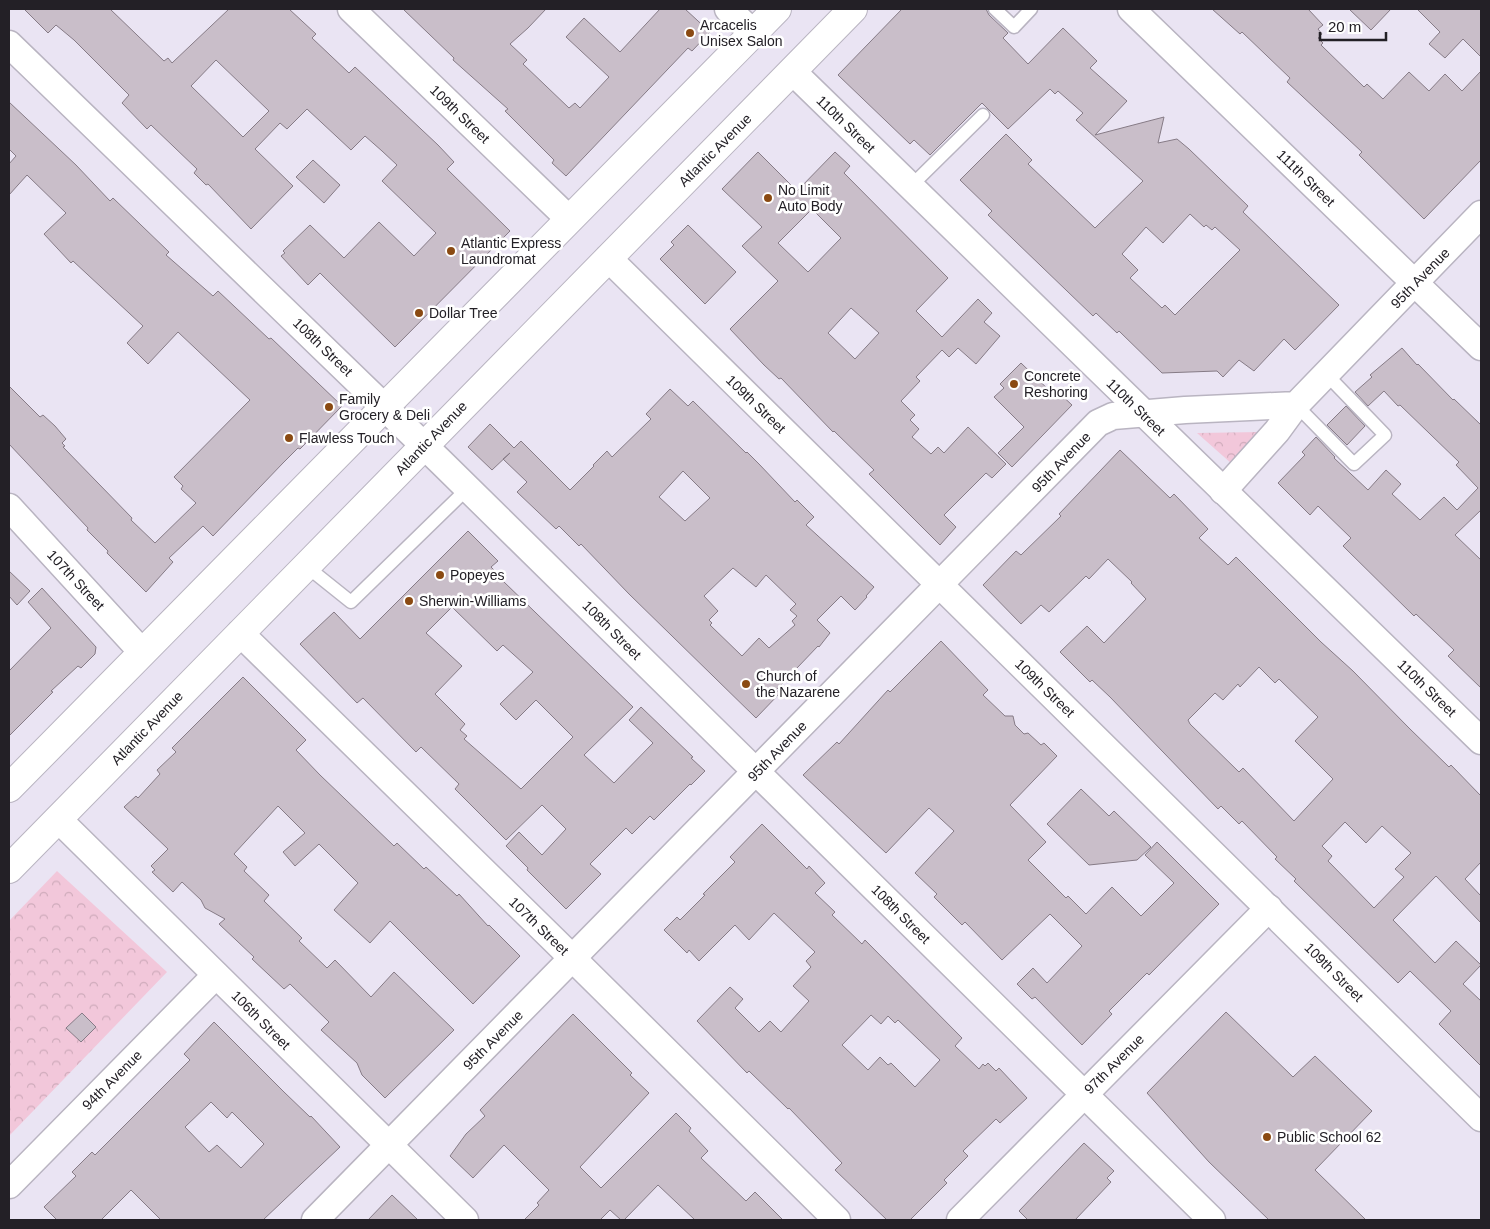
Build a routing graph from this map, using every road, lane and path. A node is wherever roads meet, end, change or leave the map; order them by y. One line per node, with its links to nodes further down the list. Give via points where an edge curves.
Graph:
1 (351, 9): 14 (street, 109th Street)
2 (728, 9): 8 (street)
3 (777, 9): 8 (main road)
4 (853, 9): 10 (main road, Atlantic Avenue)
5 (995, 9): 6 (lane, via 1014,26)
6 (1031, 9)
7 (1131, 9): 16 (street, 111th Street)
8 (753, 33): 14 (main road)
9 (9, 44): 20 (street, 108th Street)
10 (792, 71): 12 (street, 110th Street); 15 (main road, Atlantic Avenue)
11 (983, 114): 12 (lane)
12 (910, 187): 21 (street, 110th Street)
13 (1481, 214): 16 (street, 95th Avenue)
14 (569, 219): 20 (main road)
15 (608, 258): 22 (main road, Atlantic Avenue); 27 (street, 109th Street)
16 (1415, 283): 17 (street, 111th Street); 18 (street, 95th Avenue)
17 (1481, 347)
18 (1326, 374): 19 (street, 95th Avenue); 19 (lane, via 1385,435 1354,464)
19 (1296, 405): 21 (street, 95th Avenue); 24 (street, 95th Avenue)
20 (384, 406): 22 (street, 108th Street); 29 (main road)
21 (1142, 413): 24 (street, 110th Street); 27 (street, 95th Avenue, via 1113,416 1098,424)
22 (424, 445): 23 (street, 108th Street); 26 (main road, Atlantic Avenue)
23 (468, 488): 26 (lane, via 351,602); 31 (street, 108th Street)
24 (1223, 491): 30 (street, 110th Street)
25 (9, 507): 29 (street, 107th Street)
26 (306, 566): 28 (main road, Atlantic Avenue)
27 (940, 586): 31 (street, 95th Avenue); 35 (street, 109th Street)
28 (240, 633): 33 (main road, Atlantic Avenue); 36 (street, 107th Street)
29 (142, 652): 32 (main road)
30 (1481, 741)
31 (756, 772): 36 (street, 95th Avenue); 38 (street, 108th Street)
32 (9, 788)
33 (58, 819): 34 (main road, Atlantic Avenue); 37 (street, 106th Street)
34 (9, 869)
35 (1269, 908): 38 (street, 97th Avenue); 39 (street, 109th Street)
36 (573, 958): 40 (street, 95th Avenue); 44 (street, 107th Street)
37 (216, 975): 40 (street, 106th Street); 41 (street, 94th Avenue)
38 (1084, 1094): 45 (street, 97th Avenue); 46 (street, 108th Street)
39 (1481, 1118)
40 (389, 1145): 42 (street, 95th Avenue); 43 (street, 106th Street)
41 (9, 1185)
42 (315, 1220)
43 (465, 1220)
44 (837, 1220)
45 (960, 1220)
46 (1212, 1220)

